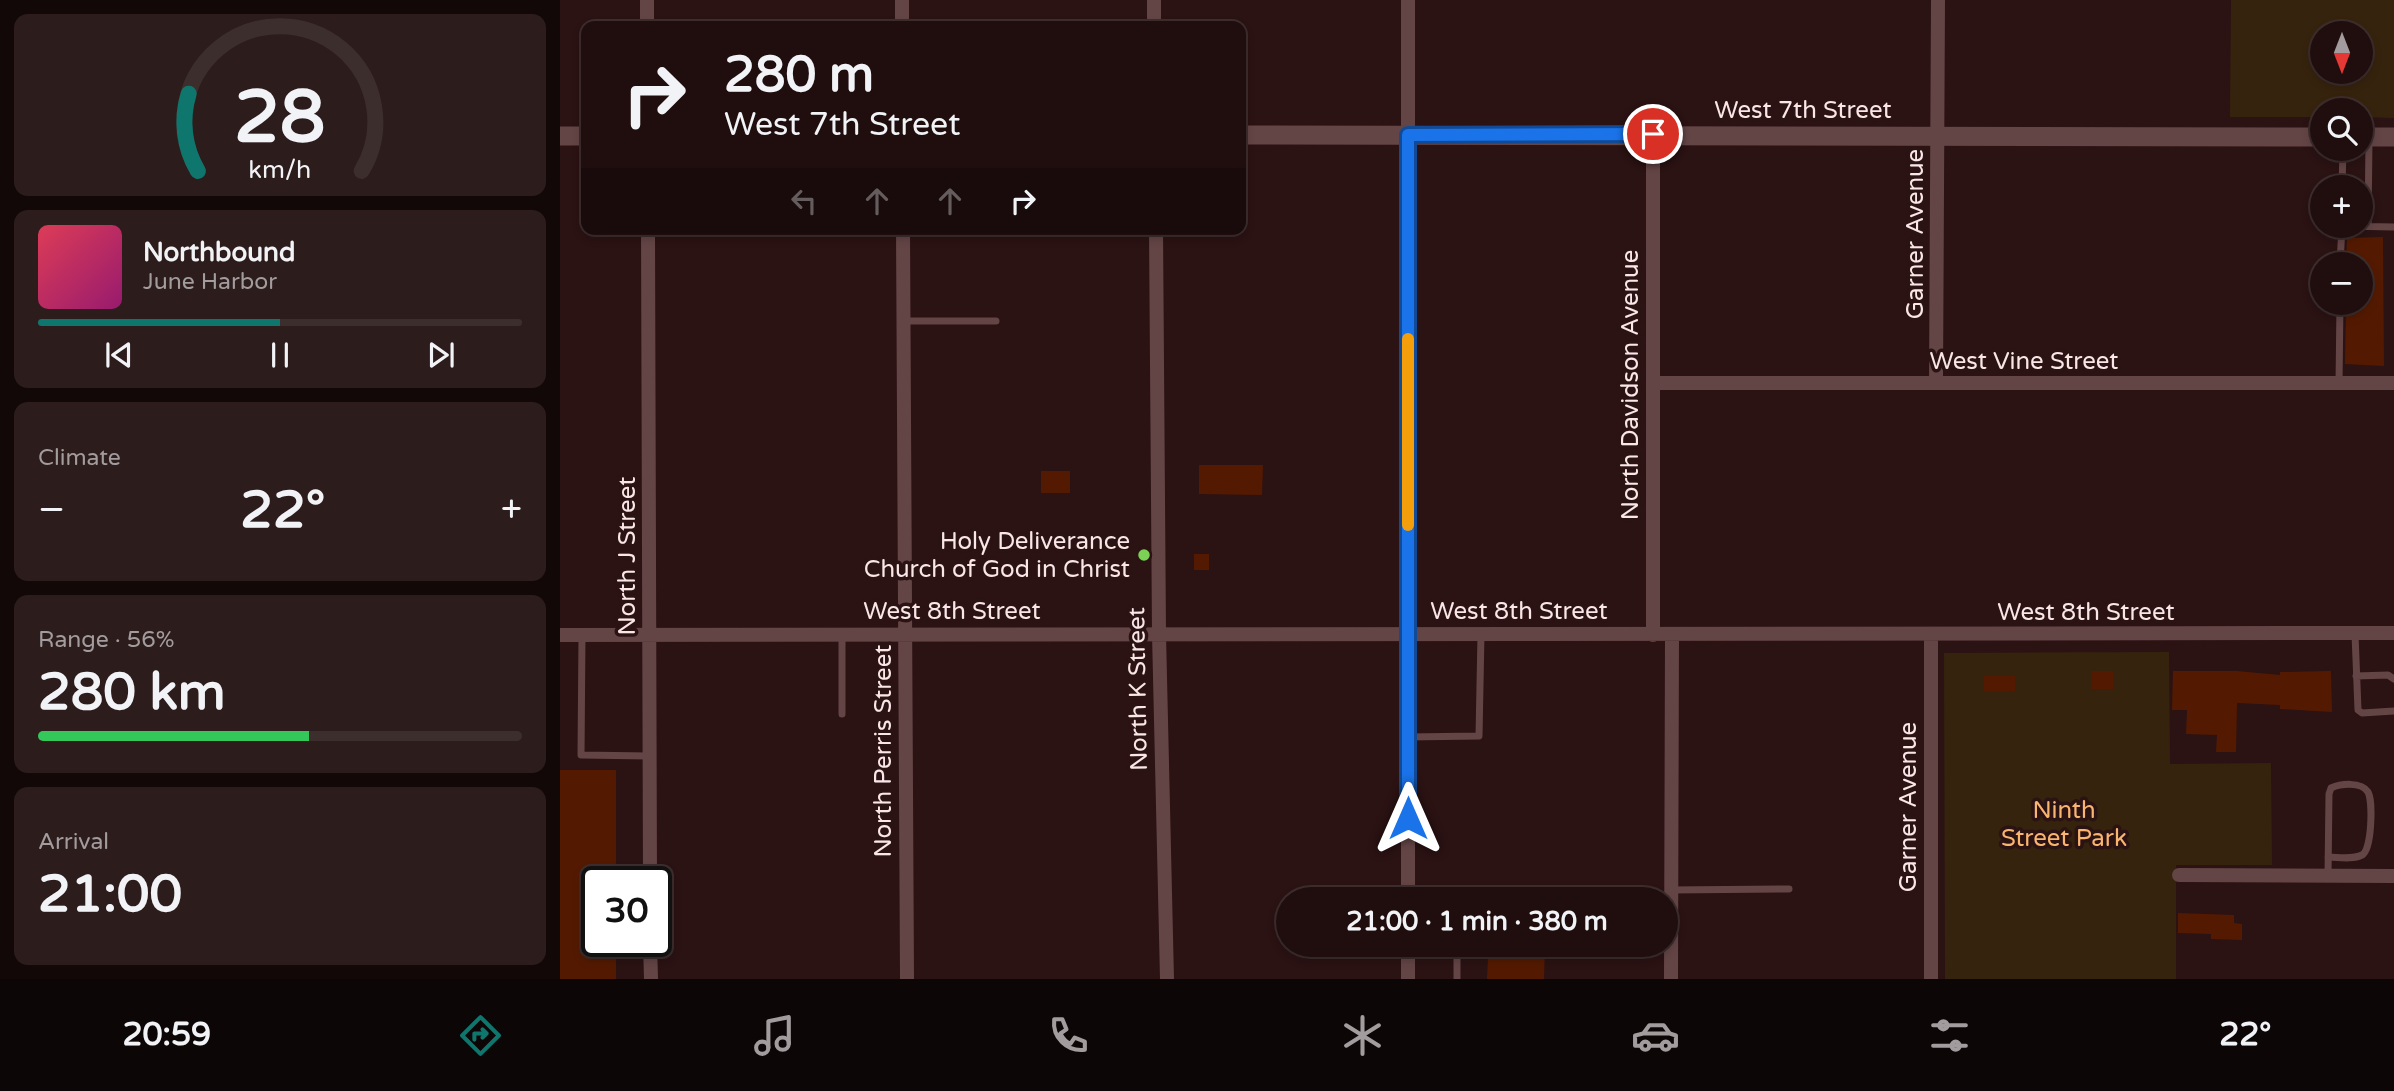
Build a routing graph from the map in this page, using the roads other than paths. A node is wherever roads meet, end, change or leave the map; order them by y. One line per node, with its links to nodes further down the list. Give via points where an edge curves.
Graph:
1 (647, 0): 6 (street)
2 (902, 0): 7 (street)
3 (1154, 0): 8 (street)
4 (1408, 0): 11 (street)
5 (1938, 0): 12 (street, Garner Avenue)
6 (647, 21)
7 (902, 21)
8 (1154, 21)
9 (1653, 134): 11 (street, West 7th Street); 12 (street, West 7th Street); 26 (street, North Davidson Avenue)
10 (1246, 135): 11 (street, West 7th Street)
11 (1408, 135): 30 (street)
12 (1938, 135): 15 (street, West 7th Street); 27 (street, Garner Avenue)
13 (560, 136): 14 (street)
14 (581, 136)
15 (2310, 137)
16 (2373, 137): 17 (street)
17 (2394, 137)
18 (2373, 226): 19 (lane)
19 (2394, 227)
20 (648, 235): 39 (street, North J Street)
21 (903, 235): 24 (street, North Perris Street)
22 (1156, 235): 34 (street, North K Street)
23 (2340, 315): 28 (lane)
24 (904, 321): 25 (lane); 33 (street, North Perris Street)
25 (996, 321)
26 (1653, 383): 27 (street, West Vine Street); 40 (street, North Davidson Avenue)
27 (1936, 383): 28 (street, West Vine Street)
28 (2339, 383): 29 (street, West Vine Street)
29 (2394, 383)
30 (1408, 633): 34 (street, West 8th Street); 35 (street, West 8th Street); 47 (street)
31 (2394, 633): 36 (street, West 8th Street)
32 (842, 634): 33 (street, West 8th Street); 39 (street, West 8th Street); 46 (lane)
33 (905, 634): 34 (street, West 8th Street); 63 (street, North Perris Street)
34 (1159, 634): 64 (street, North K Street)
35 (1481, 634): 40 (street, West 8th Street); 47 (lane, via 1479,736)
36 (2355, 634): 42 (street, West 8th Street); 43 (lane)
37 (560, 635): 38 (street, West 8th Street)
38 (582, 635): 39 (street, West 8th Street); 48 (lane, via 581,755)
39 (651, 635): 48 (street, North J Street)
40 (1653, 635): 41 (street, West 8th Street)
41 (1672, 635): 42 (street, West 8th Street); 55 (street)
42 (1931, 635): 68 (street, Garner Avenue)
43 (2356, 676): 44 (lane, via 2388,675); 45 (lane, via 2358,710)
44 (2394, 679)
45 (2394, 711)
46 (842, 714)
47 (1408, 737): 54 (street)
48 (649, 756): 50 (street, North J Street)
49 (2328, 858): 49 (lane, via 2331,788 2363,787 2370,803 2367,850 2351,858); 52 (lane)
50 (650, 866)
51 (2179, 875): 52 (street)
52 (2328, 875): 53 (street)
53 (2394, 876)
54 (1408, 887)
55 (1671, 887)
56 (1789, 889): 57 (lane)
57 (1678, 890)
58 (650, 957): 62 (street)
59 (1408, 957): 65 (street)
60 (1457, 957): 66 (lane)
61 (1671, 957): 67 (street)
62 (651, 979)
63 (907, 979)
64 (1167, 979)
65 (1408, 979)
66 (1457, 979)
67 (1671, 979)
68 (1931, 979)

